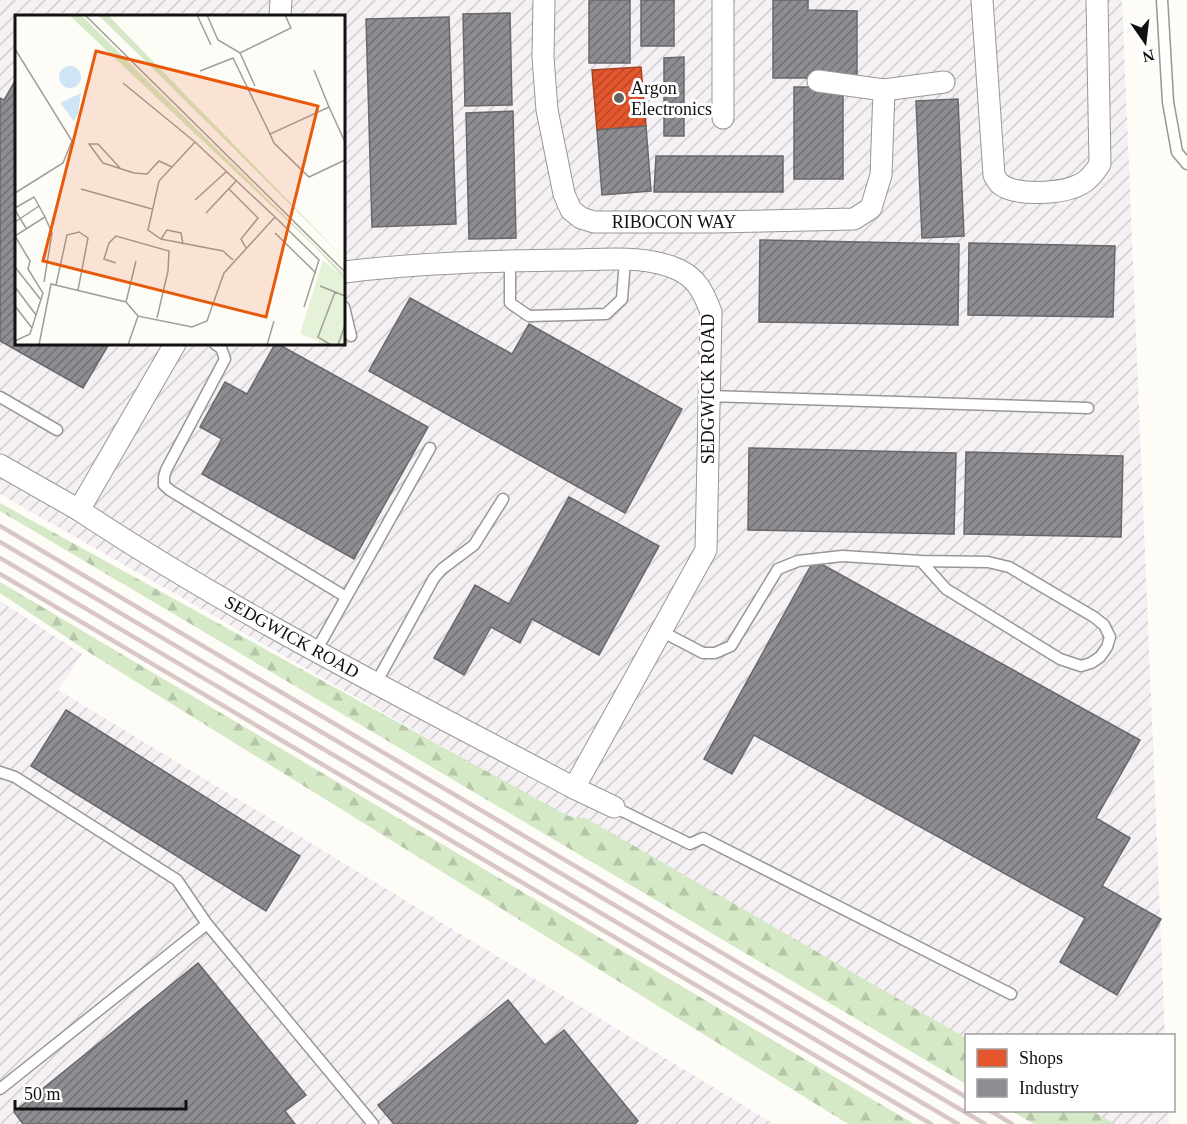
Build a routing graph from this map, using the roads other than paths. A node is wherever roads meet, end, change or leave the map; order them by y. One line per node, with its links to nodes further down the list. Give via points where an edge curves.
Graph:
1 (281, 0): 7 (street)
2 (544, 0): 10 (street, RIBOCON WAY, via 547,110 564,194 571,210 594,222 854,219 871,208 881,175)
3 (723, 0): 11 (street)
4 (982, 0): 5 (street, via 994,175 1011,189 1046,192 1081,184 1100,164)
5 (1097, 0)
6 (1162, 0): 12 (lane, via 1168,102 1177,152)
7 (279, 15)
8 (818, 81): 10 (street)
9 (944, 82): 10 (street)
10 (884, 90)
11 (723, 118)
12 (1187, 164)
13 (625, 260): 14 (street, SEDGWICK ROAD); 14 (lane, via 622,299 606,314 530,316 510,303); 20 (street, SEDGWICK ROAD, via 658,263 681,271 701,288 711,312)
14 (510, 261): 15 (street, SEDGWICK ROAD)
15 (345, 272)
16 (345, 311): 17 (lane)
17 (351, 336)
18 (174, 345): 27 (street)
19 (216, 345): 29 (lane, via 225,359 166,470 164,484)
20 (709, 396): 22 (lane); 30 (street, SEDGWICK ROAD, via 706,550)
21 (0, 397): 23 (lane)
22 (1088, 408)
23 (57, 430)
24 (430, 448): 29 (lane)
25 (0, 465): 27 (street, SEDGWICK ROAD)
26 (503, 499): 32 (lane, via 474,545 434,578)
27 (79, 510): 31 (street, SEDGWICK ROAD, via 209,591)
28 (921, 561): 28 (lane, via 988,562 1009,567 1104,625 1110,637 1107,647 1100,657 1081,666 1060,658 946,589); 30 (lane, via 842,556 798,561 778,569 731,646 715,653 703,653)
29 (346, 597): 31 (lane)
30 (661, 632): 34 (street, SEDGWICK ROAD)
31 (316, 651): 32 (street, SEDGWICK ROAD)
32 (376, 683): 34 (street, SEDGWICK ROAD)
33 (0, 772): 36 (lane, via 15,777 177,880)
34 (574, 788): 35 (street, SEDGWICK ROAD)
35 (614, 807): 37 (lane, via 690,844 703,838)
36 (207, 924): 38 (lane); 39 (lane)
37 (1011, 994)
38 (0, 1089)
39 (373, 1124)

